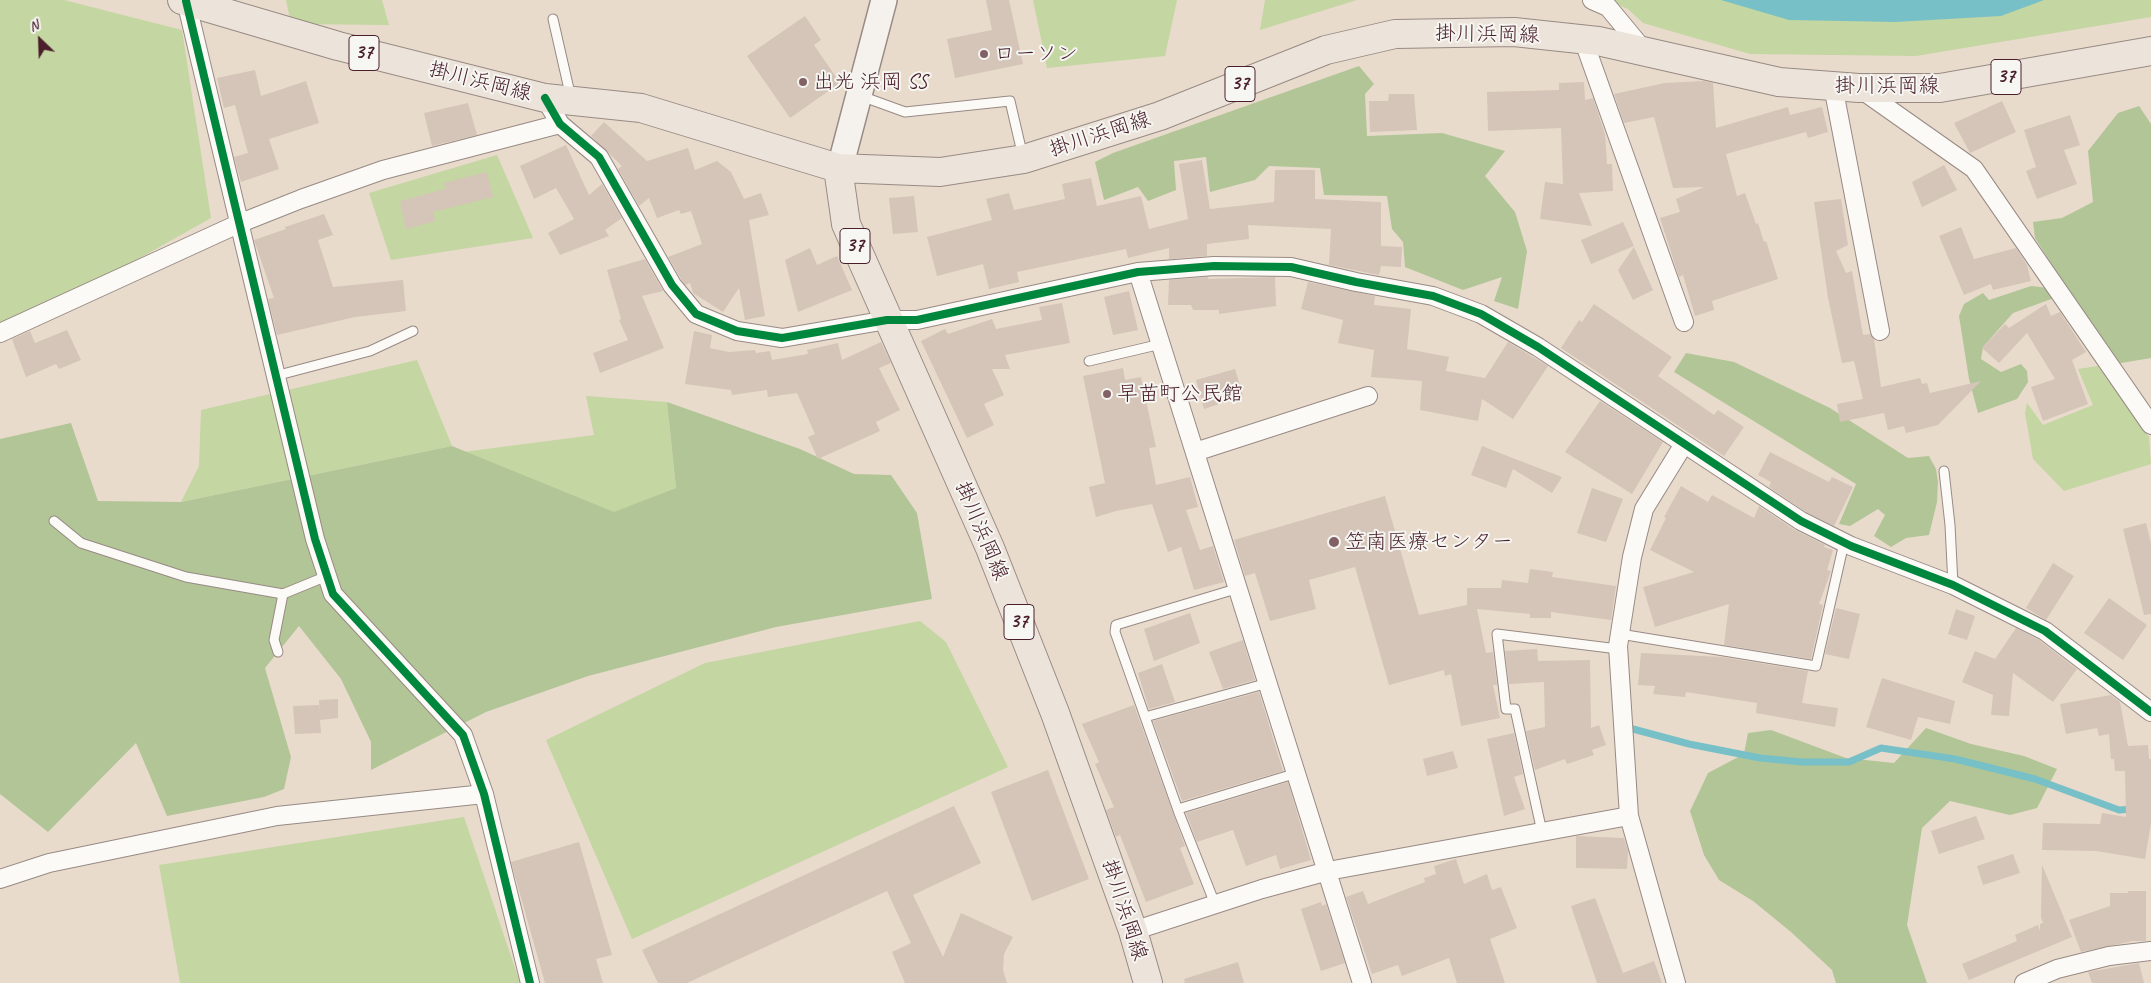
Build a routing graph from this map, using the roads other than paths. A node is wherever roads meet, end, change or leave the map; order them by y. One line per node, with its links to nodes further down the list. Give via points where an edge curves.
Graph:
1 (184, 0): 10 (main road, 掛川浜岡線 / 37, via 338,46); 15 (street)
2 (884, 0): 9 (main road)
3 (1592, 0): 7 (street, via 1608,7)
4 (554, 19): 11 (lane)
5 (1583, 39): 7 (main road, 掛川浜岡線 / 37); 13 (main road, 掛川浜岡線 / 37, via 1514,32 1395,34 1326,50 1160,116); 18 (street)
6 (2151, 51): 8 (main road, 掛川浜岡線 / 37, via 1940,88)
7 (1646, 53): 8 (main road, 掛川浜岡線 / 37, via 1779,82)
8 (1846, 87): 20 (street); 26 (street, via 1974,170)
9 (859, 95): 13 (lane, via 905,112 1010,101); 14 (main road)
10 (545, 98): 11 (main road, 掛川浜岡線 / 37); 12 (street)
11 (571, 100): 14 (main road, 掛川浜岡線 / 37, via 641,108)
12 (560, 124): 15 (street, via 383,170); 17 (street, via 599,158 672,285 696,314 737,331 782,338)
13 (1024, 159): 14 (main road, 掛川浜岡線 / 37, via 940,172)
14 (838, 168): 17 (main road, 掛川浜岡線 / 37, via 846,224)
15 (238, 224): 21 (street); 24 (street)
16 (1138, 272): 17 (street, via 917,320); 22 (street); 27 (street, via 1214,266 1291,267 1433,296 1481,314 1530,342)
17 (887, 320): 49 (main road, 掛川浜岡線 / 37, via 990,548 1056,713)
18 (1684, 322)
19 (413, 331): 24 (lane, via 370,351)
20 (1880, 331)
21 (0, 333)
22 (1161, 344): 23 (lane); 28 (street)
23 (1089, 361)
24 (276, 376): 32 (street)
25 (1368, 396): 28 (street)
26 (2151, 425)
27 (1684, 444): 31 (street, via 1801,522); 36 (street, via 1644,509 1632,558)
28 (1195, 452): 34 (street)
29 (1944, 471): 33 (lane)
30 (54, 521): 35 (lane, via 81,543 186,577)
31 (1844, 543): 33 (street); 36 (lane, via 1816,666)
32 (327, 576): 35 (lane); 42 (street, via 333,594 463,735)
33 (1953, 585): 39 (street, via 2045,631)
34 (1239, 588): 38 (street); 40 (lane, via 1116,625 1115,632)
35 (283, 594): 37 (lane, via 274,640)
36 (1619, 642): 44 (street); 45 (lane, via 1497,634 1506,709 1515,709)
37 (278, 652)
38 (1268, 683): 40 (lane); 41 (street)
39 (2151, 712)
40 (1145, 717): 43 (lane)
41 (1297, 773): 43 (lane); 46 (street)
42 (484, 794): 47 (street, via 277,816 49,862); 51 (street)
43 (1178, 809): 48 (lane)
44 (1629, 816): 45 (street); 54 (street)
45 (1542, 832): 46 (street)
46 (1328, 871): 48 (street); 53 (street)
47 (0, 879)
48 (1215, 904): 49 (street)
49 (1133, 930): 52 (main road, 掛川浜岡線 / 37)
50 (2151, 951): 55 (street, via 2109,956 2057,969)
51 (530, 983)
52 (1148, 983)
53 (1362, 983)
54 (1676, 983)
55 (2024, 983)

